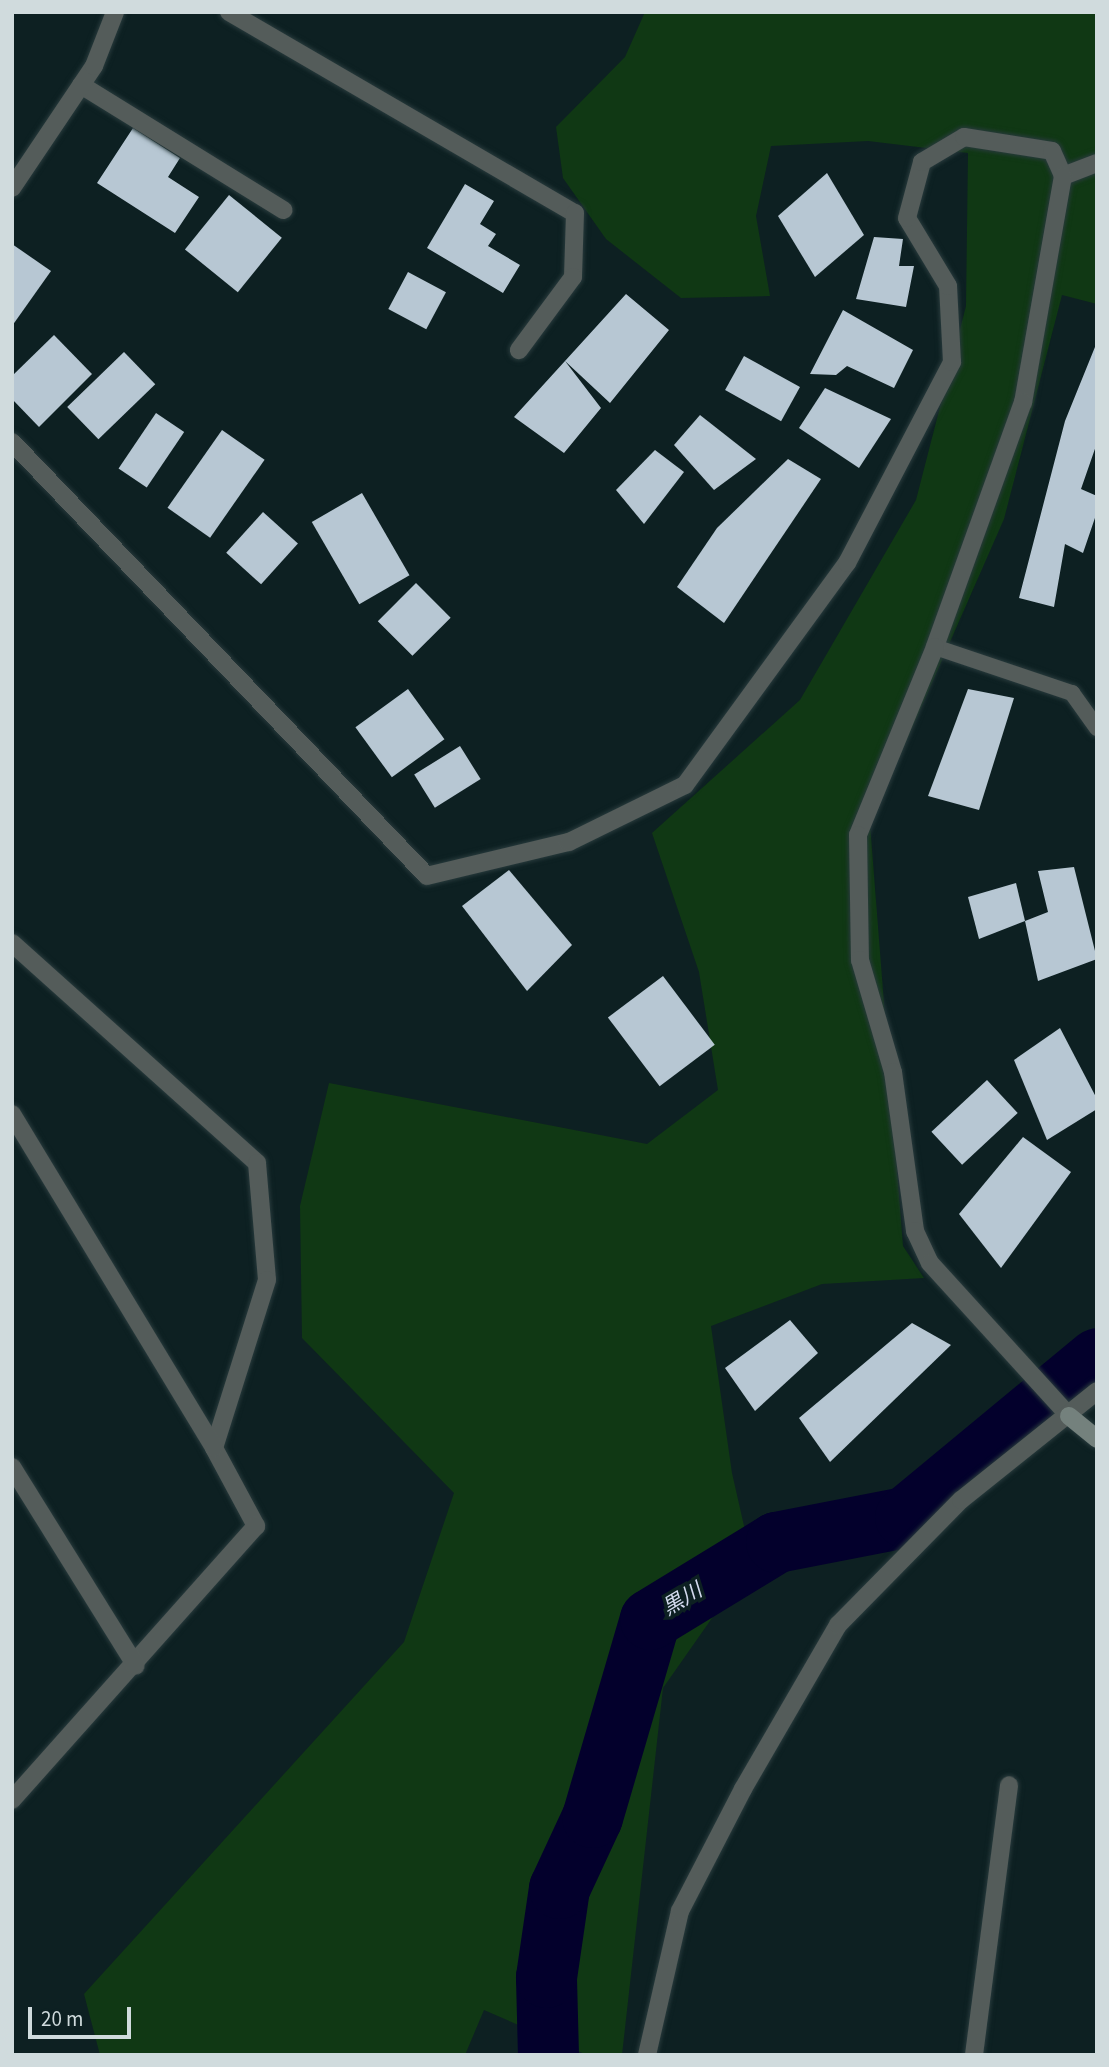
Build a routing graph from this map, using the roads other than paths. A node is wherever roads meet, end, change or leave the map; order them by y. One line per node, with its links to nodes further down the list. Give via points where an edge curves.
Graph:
1 (115, 12): 3 (street)
2 (229, 12): 8 (street, via 575,212 573,276)
3 (81, 85): 6 (street); 7 (street)
4 (1097, 163): 5 (street)
5 (1063, 176): 9 (street, via 1052,151 964,137 922,162 907,218 947,286 952,362 934,397 847,563 685,785 569,842 427,876); 10 (street, via 1023,402)
6 (12, 188)
7 (283, 210)
8 (519, 350)
9 (12, 442)
10 (935, 647): 11 (lane, via 1072,693); 15 (street, via 858,835 860,960 893,1072 915,1231 930,1263)
11 (1097, 727)
12 (12, 943): 17 (street, via 257,1163 267,1280)
13 (12, 1114): 17 (street)
14 (1097, 1391): 15 (street)
15 (1062, 1409): 16 (street); 22 (street, via 961,1500 838,1625 743,1789 680,1911)
16 (1097, 1439)
17 (214, 1448): 19 (street, via 256,1526)
18 (12, 1467): 19 (street)
19 (136, 1666): 21 (street)
20 (1009, 1785): 23 (street)
21 (12, 1800)
22 (647, 2055)
23 (974, 2055)

